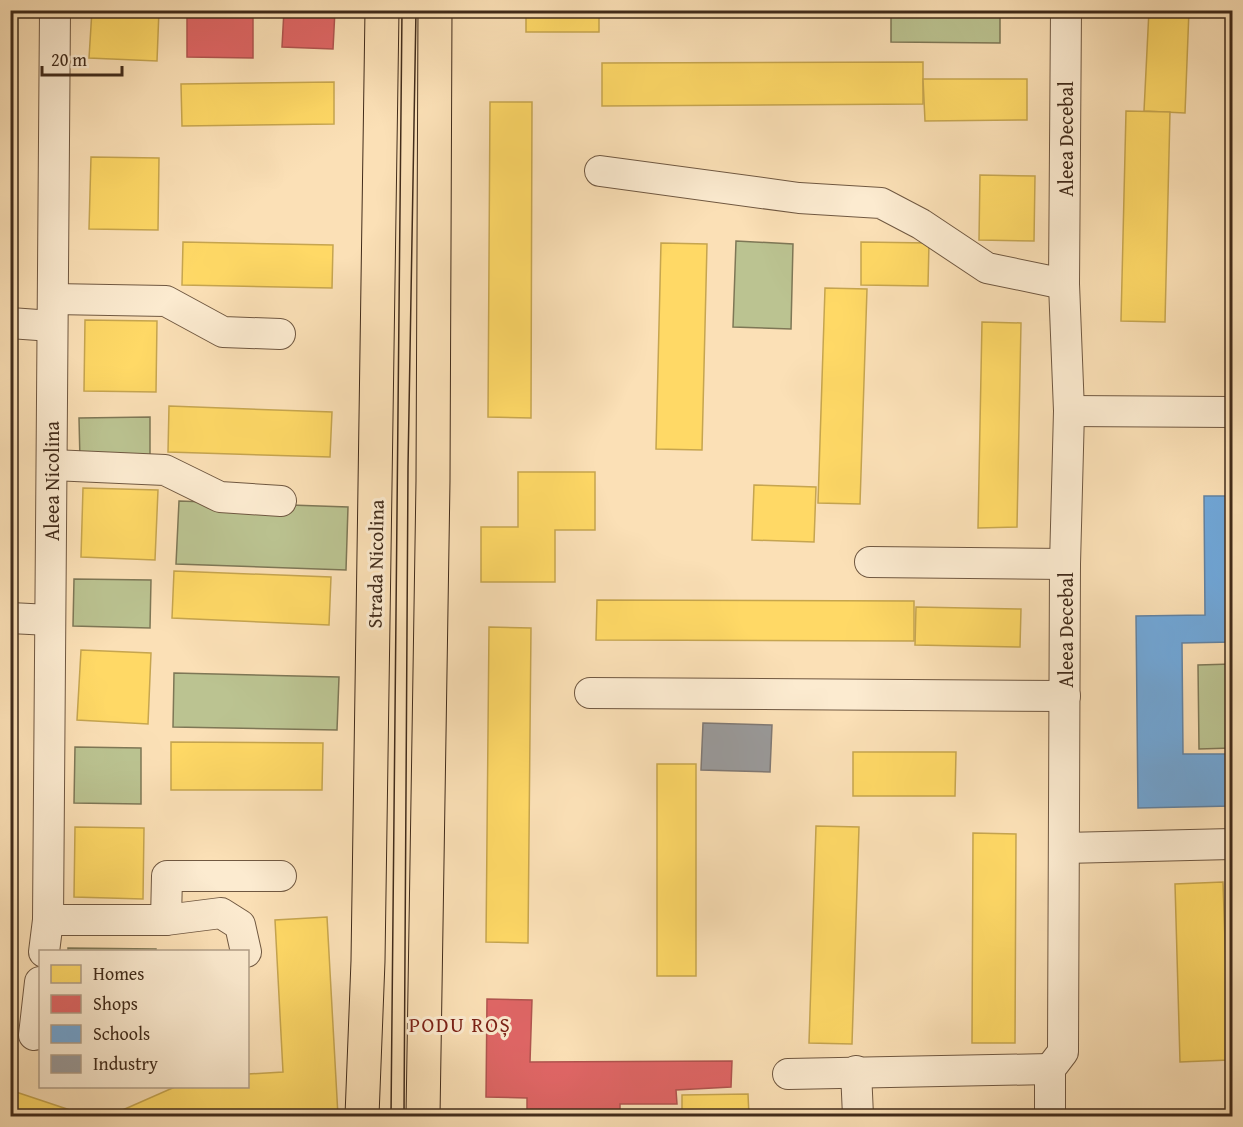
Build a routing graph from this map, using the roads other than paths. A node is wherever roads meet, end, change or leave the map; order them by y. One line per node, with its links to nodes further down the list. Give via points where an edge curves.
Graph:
1 (55, 10): 7 (street, Aleea Nicolina)
2 (382, 10): 32 (main road, Strada Nicolina, via 368,961)
3 (435, 10): 33 (main road)
4 (1066, 10): 6 (street, Aleea Decebal)
5 (600, 171): 6 (street, via 800,198 881,203 921,224 987,268)
6 (1064, 284): 10 (street, Aleea Decebal)
7 (53, 312): 8 (street); 9 (street, via 166,301 223,332); 12 (street, Aleea Nicolina)
8 (10, 323)
9 (280, 334)
10 (1069, 411): 11 (street); 15 (street, Aleea Decebal)
11 (1233, 412)
12 (52, 465): 13 (street, via 165,470 220,497); 17 (street, Aleea Nicolina)
13 (281, 501)
14 (870, 562): 15 (street)
15 (1065, 564): 19 (street, Aleea Decebal)
16 (10, 618): 17 (street)
17 (50, 620): 24 (street, Aleea Nicolina)
18 (590, 693): 19 (street)
19 (1065, 696): 21 (street, Aleea Decebal)
20 (1233, 844): 21 (street)
21 (1064, 848): 29 (street, Aleea Decebal, via 1063,1052)
22 (281, 876): 23 (street, via 167,876)
23 (166, 920): 24 (street); 26 (street, via 221,913 240,925)
24 (48, 921): 25 (street, Aleea Nicolina)
25 (44, 950)
26 (246, 950)
27 (39, 986): 28 (street)
28 (28, 1033)
29 (1050, 1069): 30 (street); 35 (street)
30 (856, 1071): 31 (street); 34 (street)
31 (788, 1074)
32 (362, 1116)
33 (423, 1116)
34 (858, 1116)
35 (1050, 1116)

